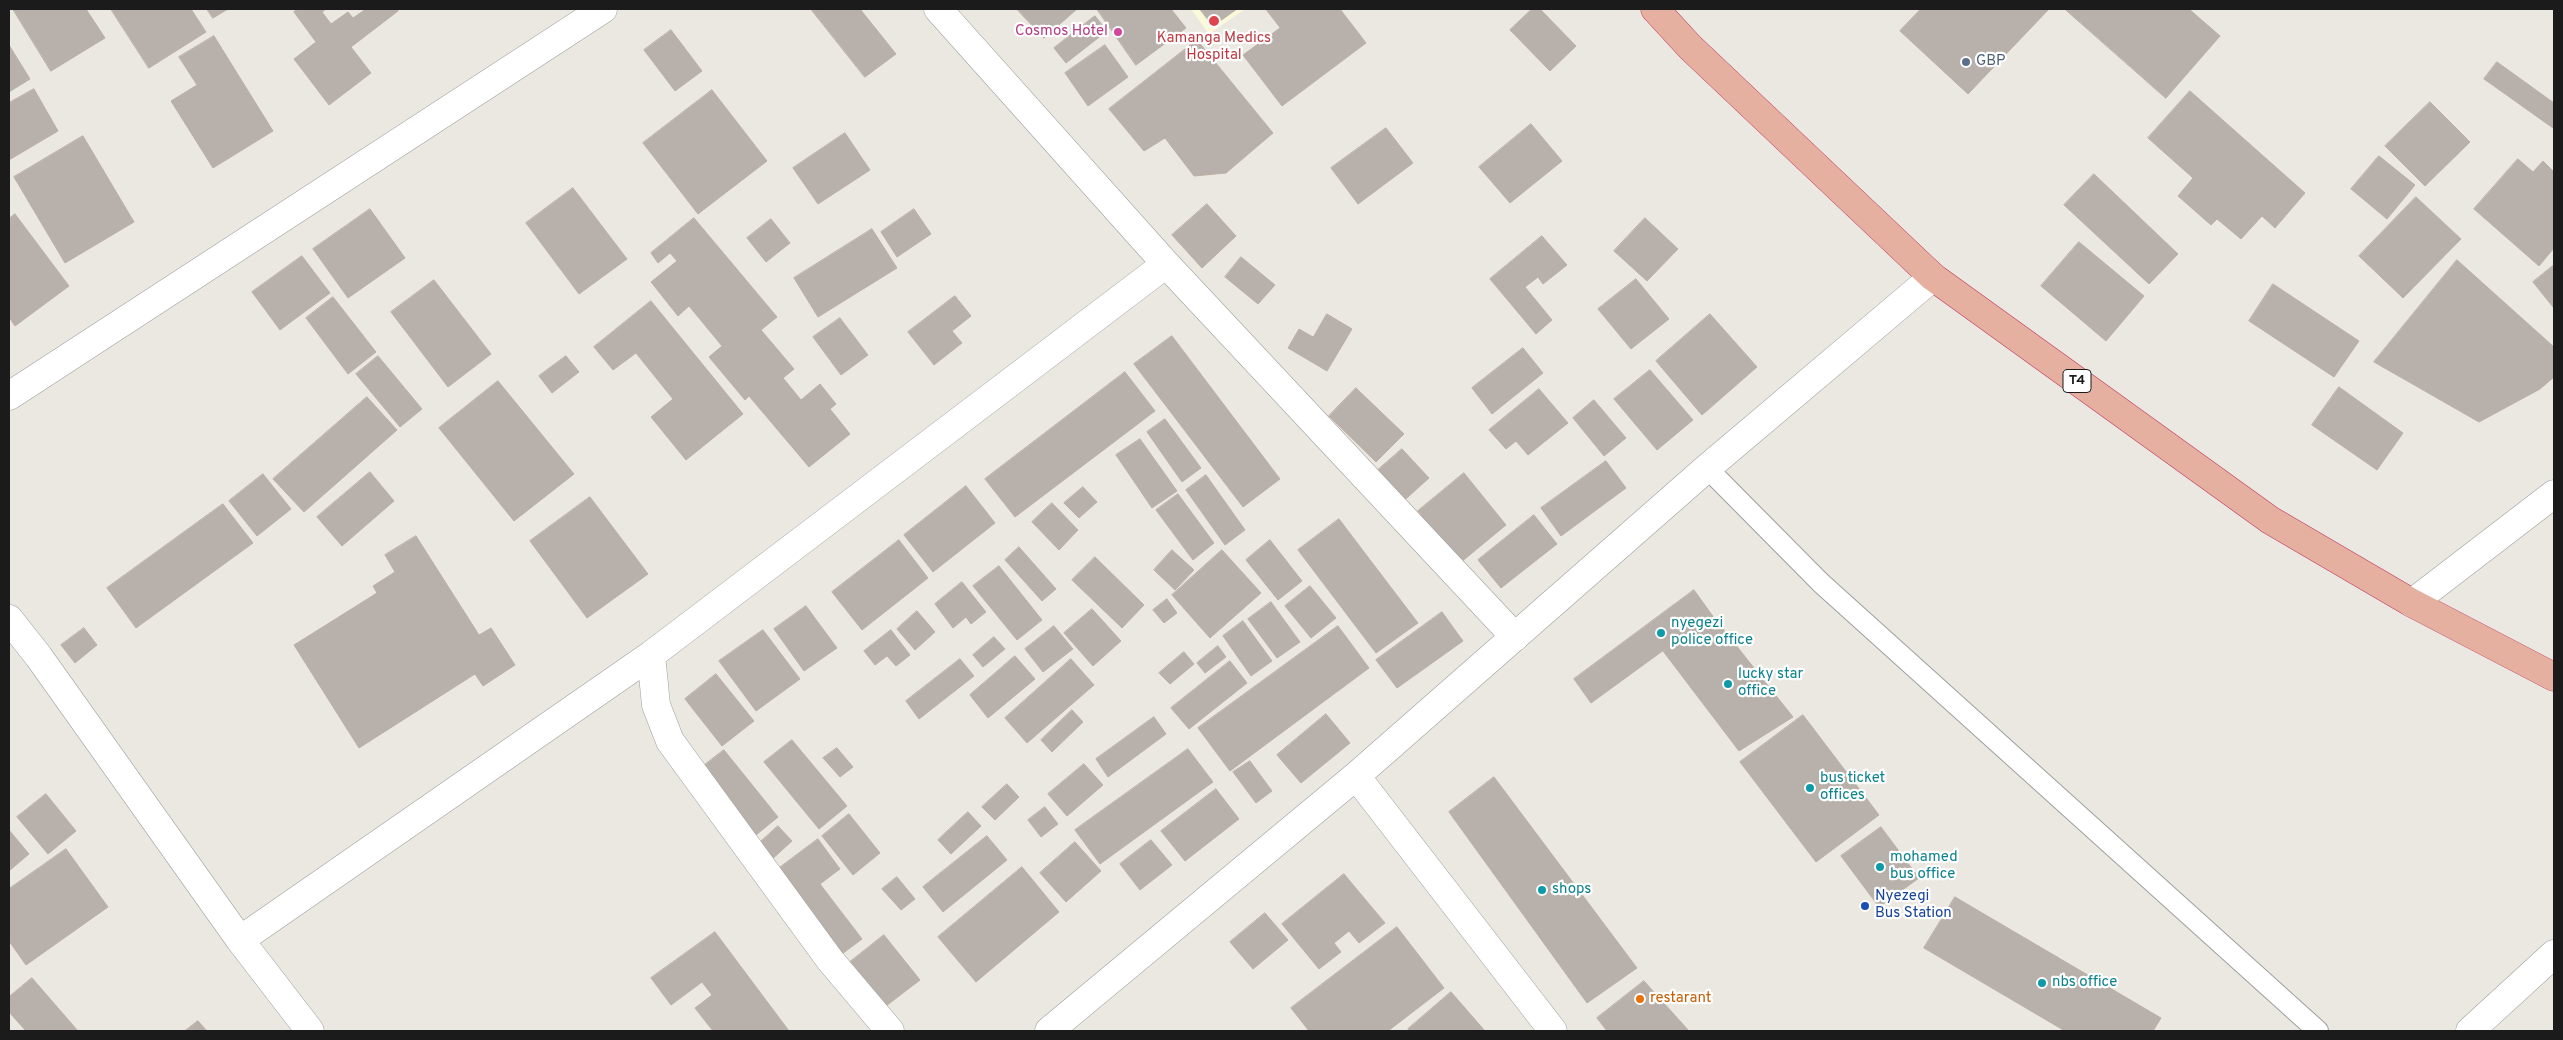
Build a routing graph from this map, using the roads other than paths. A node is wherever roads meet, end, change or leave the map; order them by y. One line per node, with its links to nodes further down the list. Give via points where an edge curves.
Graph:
1 (603, 9): 6 (street)
2 (938, 9): 4 (street)
3 (1655, 9): 5 (highway, T4, via 1690,47)
4 (1166, 264): 11 (street); 12 (street)
5 (1933, 277): 7 (street); 9 (highway, T4, via 2270,520)
6 (9, 396)
7 (1707, 468): 11 (street); 21 (lane, via 1821,583)
8 (2554, 494): 9 (street)
9 (2412, 603): 13 (highway, T4)
10 (9, 619): 15 (street)
11 (1515, 637): 14 (street)
12 (651, 655): 15 (street); 18 (street, via 656,705 670,741 830,960)
13 (2554, 677)
14 (1356, 776): 19 (street); 20 (street)
15 (240, 940): 17 (street)
16 (2554, 954): 22 (street)
17 (310, 1031)
18 (890, 1031)
19 (1049, 1031)
20 (1554, 1031)
21 (2318, 1031)
22 (2470, 1031)

